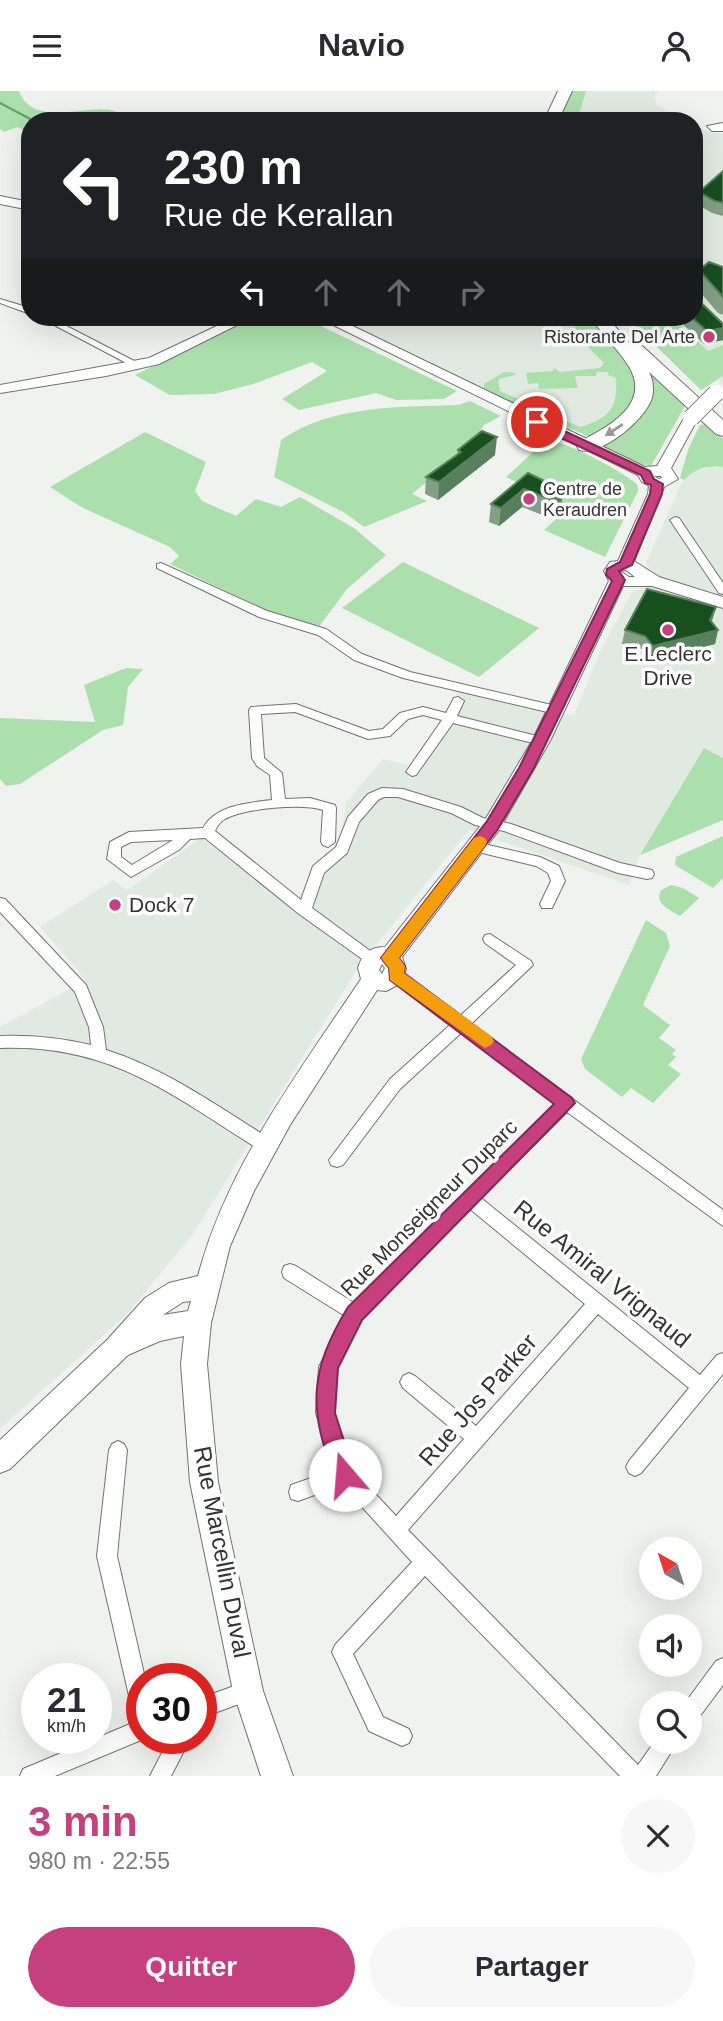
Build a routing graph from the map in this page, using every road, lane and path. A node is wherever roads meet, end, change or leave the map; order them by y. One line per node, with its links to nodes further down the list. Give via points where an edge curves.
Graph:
1 (565, 91): 4 (highway)
2 (550, 94): 3 (highway)
3 (544, 112)
4 (555, 112)
5 (0, 200): 6 (main road)
6 (21, 204)
7 (3, 301): 8 (street)
8 (21, 308)
9 (61, 326): 16 (street)
10 (228, 326): 16 (main road)
11 (332, 326): 18 (main road)
12 (343, 326): 18 (main road)
13 (606, 326): 22 (highway, one-way to 22, via 642,375 644,397 627,421)
14 (614, 326): 21 (highway)
15 (626, 326): 20 (highway)
16 (137, 365): 17 (main road)
17 (0, 389)
18 (470, 390): 22 (main road)
19 (720, 390): 23 (main road, Rue Marcellin Duval, bridge, via 691,418)
20 (723, 417)
21 (723, 430)
22 (586, 446): 23 (main road)
23 (655, 476): 26 (main road, Rue Marcellin Duval, via 656,494)
24 (675, 520): 27 (street)
25 (161, 566): 30 (street, via 263,614 322,632 358,657 407,675)
26 (634, 576): 28 (main road); 30 (main road, Rue Marcellin Duval)
27 (723, 591)
28 (723, 603)
29 (458, 701): 31 (street)
30 (556, 710): 32 (main road, Rue Marcellin Duval)
31 (450, 718): 32 (street); 33 (street); 34 (street, via 412,712 386,733 368,735 296,708 255,710 258,758 276,773)
32 (541, 741): 35 (main road, Rue Marcellin Duval)
33 (412, 772)
34 (279, 804): 36 (street, via 225,814); 38 (street, via 324,804 330,809)
35 (492, 825): 39 (main road, Rue Marcellin Duval); 40 (street); 43 (street, via 398,792 373,797 353,820 342,850 318,870)
36 (207, 833): 37 (street); 43 (street)
37 (186, 835): 37 (street, via 129,837 114,845 114,859 131,873)
38 (328, 842)
39 (475, 847): 42 (street, via 540,862 554,870 558,881); 45 (main road, Rue Marcellin Duval)
40 (647, 874)
41 (0, 903): 48 (street, via 81,989 96,1027)
42 (547, 904)
43 (304, 910): 45 (street)
44 (490, 939): 46 (street, via 526,965)
45 (383, 968): 46 (street); 50 (main road, Rue Marcellin Duval)
46 (462, 1023): 49 (street); 51 (street, via 395,1084)
47 (0, 1042): 48 (street, via 23,1040)
48 (99, 1053): 50 (street, via 151,1074)
49 (566, 1103): 52 (street, Rue Monseigneur Duparc); 53 (street)
50 (266, 1145): 55 (main road, Rue Marcellin Duval, via 225,1228)
51 (337, 1160)
52 (471, 1201): 56 (street, Rue Amiral Vrignaud); 57 (street, Rue Monseigneur Duparc)
53 (723, 1219)
54 (290, 1272): 57 (street)
55 (206, 1286): 58 (main road, Rue Marcellin Duval); 59 (main road, via 178,1291 162,1302)
56 (598, 1302): 62 (street, Rue Amiral Vrignaud); 63 (street, Rue Jos Parker)
57 (355, 1313): 67 (street, Rue Monseigneur Duparc, via 328,1367 325,1413)
58 (198, 1323): 59 (main road, via 172,1324); 73 (main road, Rue Marcellin Duval, via 194,1364 204,1482)
59 (116, 1349): 65 (main road)
60 (723, 1361): 62 (street)
61 (409, 1382): 63 (street)
62 (701, 1387): 66 (street)
63 (477, 1438): 69 (street, Rue Jos Parker)
64 (118, 1450): 71 (street, via 107,1556)
65 (0, 1459)
66 (635, 1467)
67 (345, 1475): 68 (street); 69 (street, Rue Monseigneur Duparc)
68 (298, 1492)
69 (395, 1531): 70 (street, Rue Monseigneur Duparc)
70 (425, 1562): 77 (street, via 342,1652 376,1724); 83 (street, Rue Monseigneur Duparc)
71 (131, 1663)
72 (723, 1668): 74 (street)
73 (248, 1691): 75 (street); 82 (main road, Rue Marcellin Duval)
74 (702, 1697)
75 (217, 1702)
76 (126, 1736): 80 (street)
77 (401, 1736)
78 (172, 1754): 81 (street)
79 (658, 1754): 84 (street)
80 (30, 1776)
81 (160, 1776)
82 (276, 1776)
83 (635, 1776)
84 (642, 1776)

